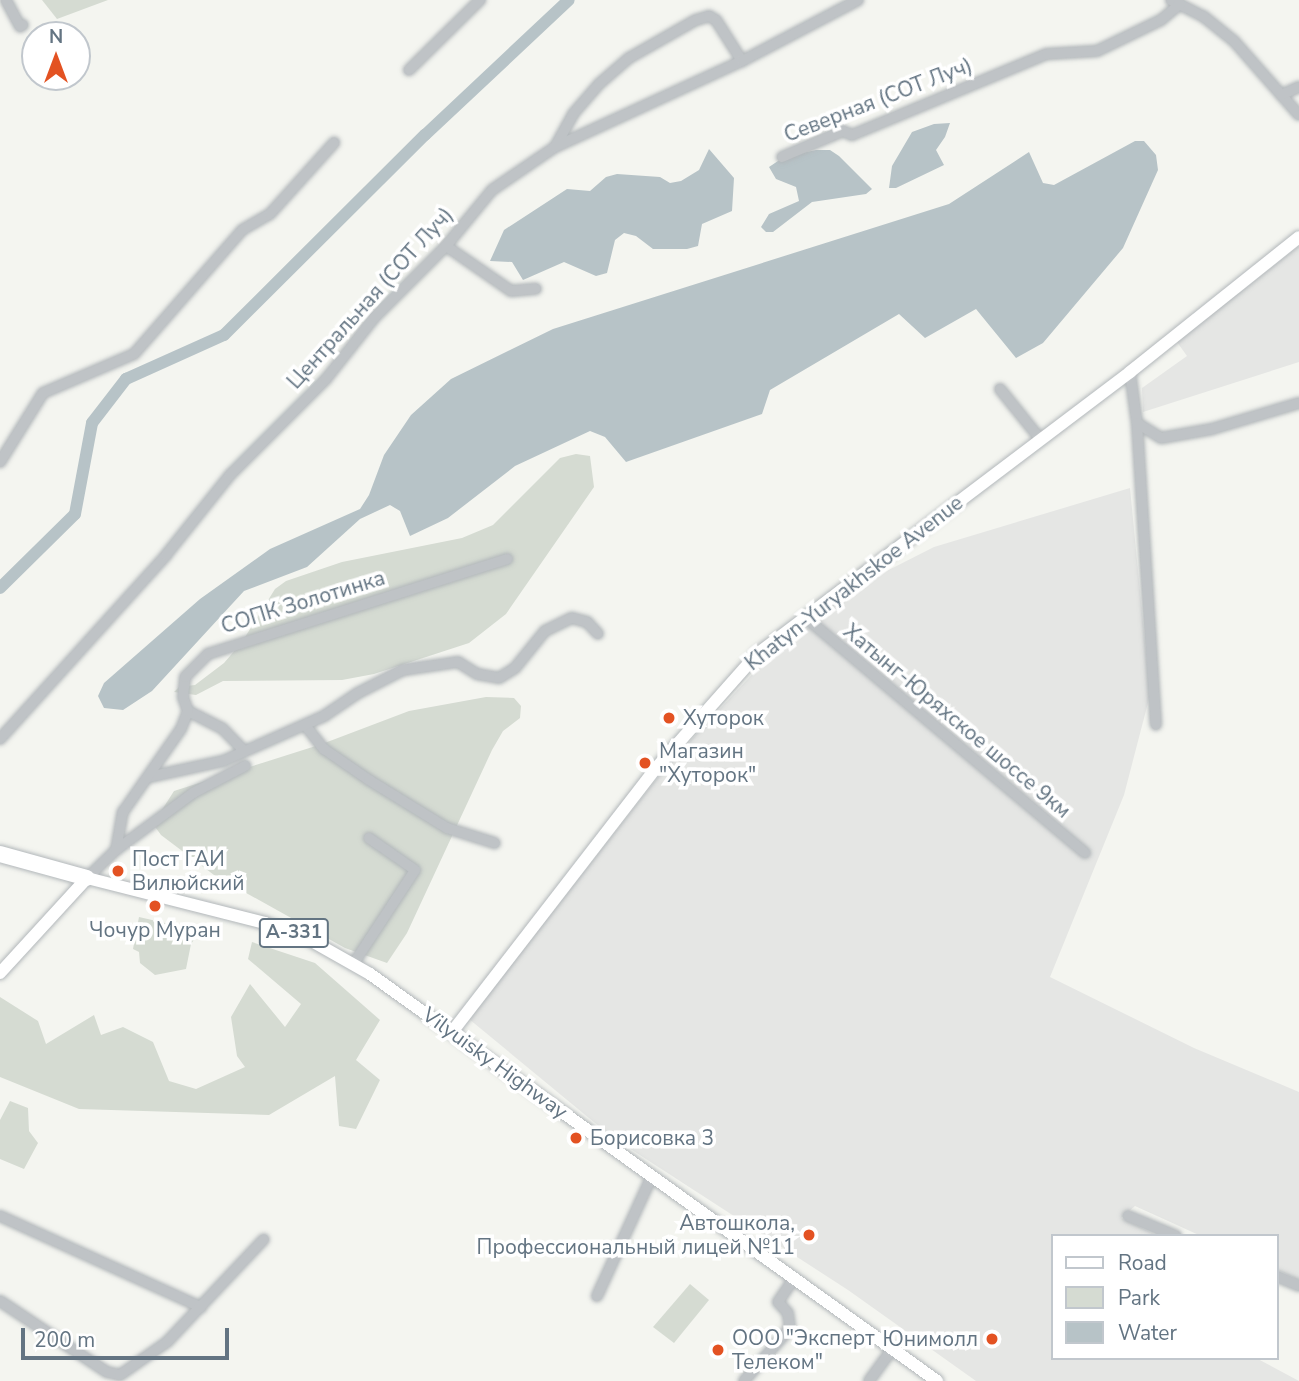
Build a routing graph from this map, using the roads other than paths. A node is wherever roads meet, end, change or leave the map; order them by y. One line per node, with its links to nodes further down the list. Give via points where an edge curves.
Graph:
1 (6, 0): 5 (street)
2 (480, 0): 7 (street)
3 (858, 0): 6 (street, Центральная (СОТ Луч))
4 (1175, 2): 9 (street, via 1203,16 1234,41); 13 (street, Северная (СОТ Луч), via 1161,20 1097,51 1047,54 852,135 843,131)
5 (21, 26)
6 (742, 61): 12 (street, Центральная (СОТ Луч)); 12 (street, via 716,20 709,16 696,20 629,58 598,84 573,114)
7 (409, 70)
8 (1299, 87): 9 (street)
9 (1281, 95): 10 (street)
10 (1299, 115)
11 (334, 143): 22 (street, via 270,214 242,230 134,354 43,393)
12 (555, 147): 15 (street, Центральная (СОТ Луч), via 492,190)
13 (782, 158)
14 (1299, 237): 17 (main road, Khatyn-Yuryakhskoe Avenue)
15 (446, 246): 16 (street, via 511,291); 29 (street, Центральная (СОТ Луч), via 375,317 326,379 230,474 166,555)
16 (536, 289)
17 (1130, 372): 20 (street); 21 (main road, Khatyn-Yuryakhskoe Avenue)
18 (1000, 389): 21 (street)
19 (1299, 403): 20 (street, via 1212,429 1161,438)
20 (1137, 423): 27 (street)
21 (1041, 440): 24 (main road, Khatyn-Yuryakhskoe Avenue)
22 (0, 462)
23 (506, 559): 26 (street, СОПК Золотинка, via 218,649 185,677 183,697)
24 (806, 617): 36 (street, Хатынг-Юряхское шоссе 9км); 41 (main road, Khatyn-Yuryakhskoe Avenue, via 756,655 707,708)
25 (598, 634): 28 (street, via 587,622 572,618 545,631 515,668 499,678 477,674 458,662 403,670)
26 (188, 710): 30 (street, via 222,728); 32 (street, СОПК Золотинка, via 181,729)
27 (1156, 724)
28 (305, 725): 30 (street); 34 (street, via 324,749 380,787 447,828)
29 (0, 739)
30 (244, 751): 32 (street, via 211,766)
31 (245, 766): 35 (street, via 193,793)
32 (149, 777): 35 (street, СОПК Золотинка, via 123,811)
33 (369, 838): 39 (street, via 415,870)
34 (495, 843)
35 (116, 850): 38 (street)
36 (1084, 853)
37 (0, 854): 38 (highway, Vilyuisky Highway / А-331)
38 (87, 878): 39 (main road, Vilyuisky Highway / А-331, via 265,923); 40 (main road)
39 (354, 963): 41 (main road, Vilyuisky Highway / А-331)
40 (0, 973)
41 (452, 1032): 42 (main road, Vilyuisky Highway / А-331)
42 (652, 1176): 48 (main road, Vilyuisky Highway / А-331); 50 (street)
43 (0, 1216): 52 (street)
44 (1128, 1216): 45 (street)
45 (1171, 1234)
46 (264, 1239): 52 (street)
47 (1278, 1277): 49 (street)
48 (794, 1278): 53 (main road, Vilyuisky Highway / А-331); 54 (street, via 778,1302 788,1313 790,1328)
49 (1299, 1286)
50 (597, 1296)
51 (0, 1301): 52 (street, via 107,1372 120,1375 167,1342)
52 (201, 1307)
53 (892, 1349): 55 (street); 56 (main road, Vilyuisky Highway / А-331)
54 (744, 1381)
55 (869, 1381)
56 (937, 1381)

